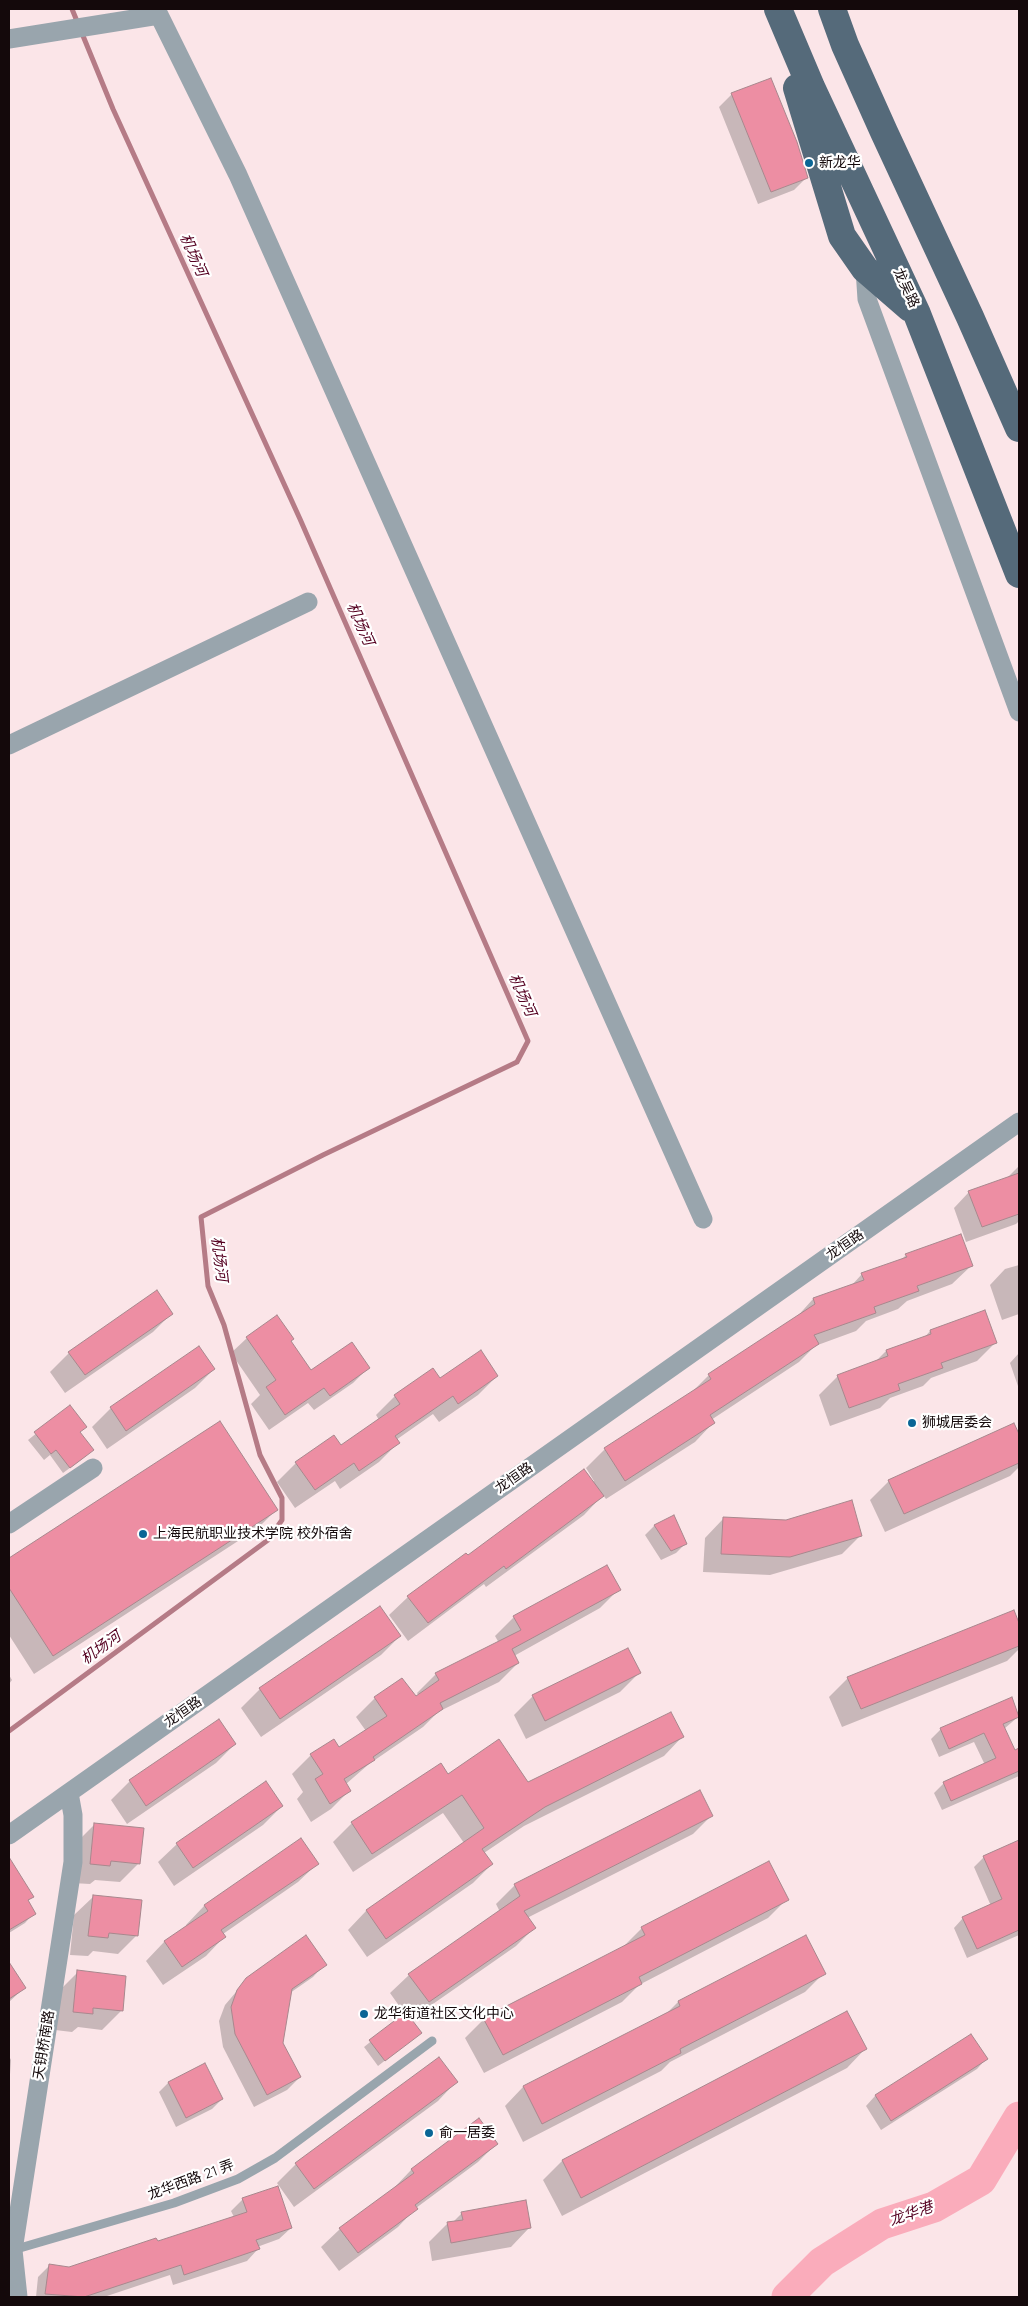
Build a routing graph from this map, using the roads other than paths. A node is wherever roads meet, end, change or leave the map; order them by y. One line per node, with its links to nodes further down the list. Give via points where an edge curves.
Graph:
1 (832, 9): 7 (main road, via 845,45)
2 (778, 10): 5 (main road, via 792,72 842,236); 6 (main road, 龙吴路)
3 (157, 12): 4 (street); 13 (street, via 238,175)
4 (9, 39)
5 (865, 269): 6 (main road); 10 (street, via 867,299)
6 (917, 314): 8 (main road, 龙吴路)
7 (1019, 428)
8 (1019, 574)
9 (308, 602): 11 (street)
10 (1019, 712)
11 (9, 745)
12 (1019, 1122): 16 (street, 龙恒路)
13 (702, 1219)
14 (92, 1468): 15 (street)
15 (9, 1524)
16 (69, 1793): 17 (street, 龙恒路); 19 (street, 天钥桥南路, via 73,1862)
17 (9, 1835)
18 (432, 2041): 19 (lane, 龙华西路 21 弄, via 275,2158 238,2179 174,2203)
19 (12, 2250): 20 (street, 天钥桥南路)
20 (18, 2297)

